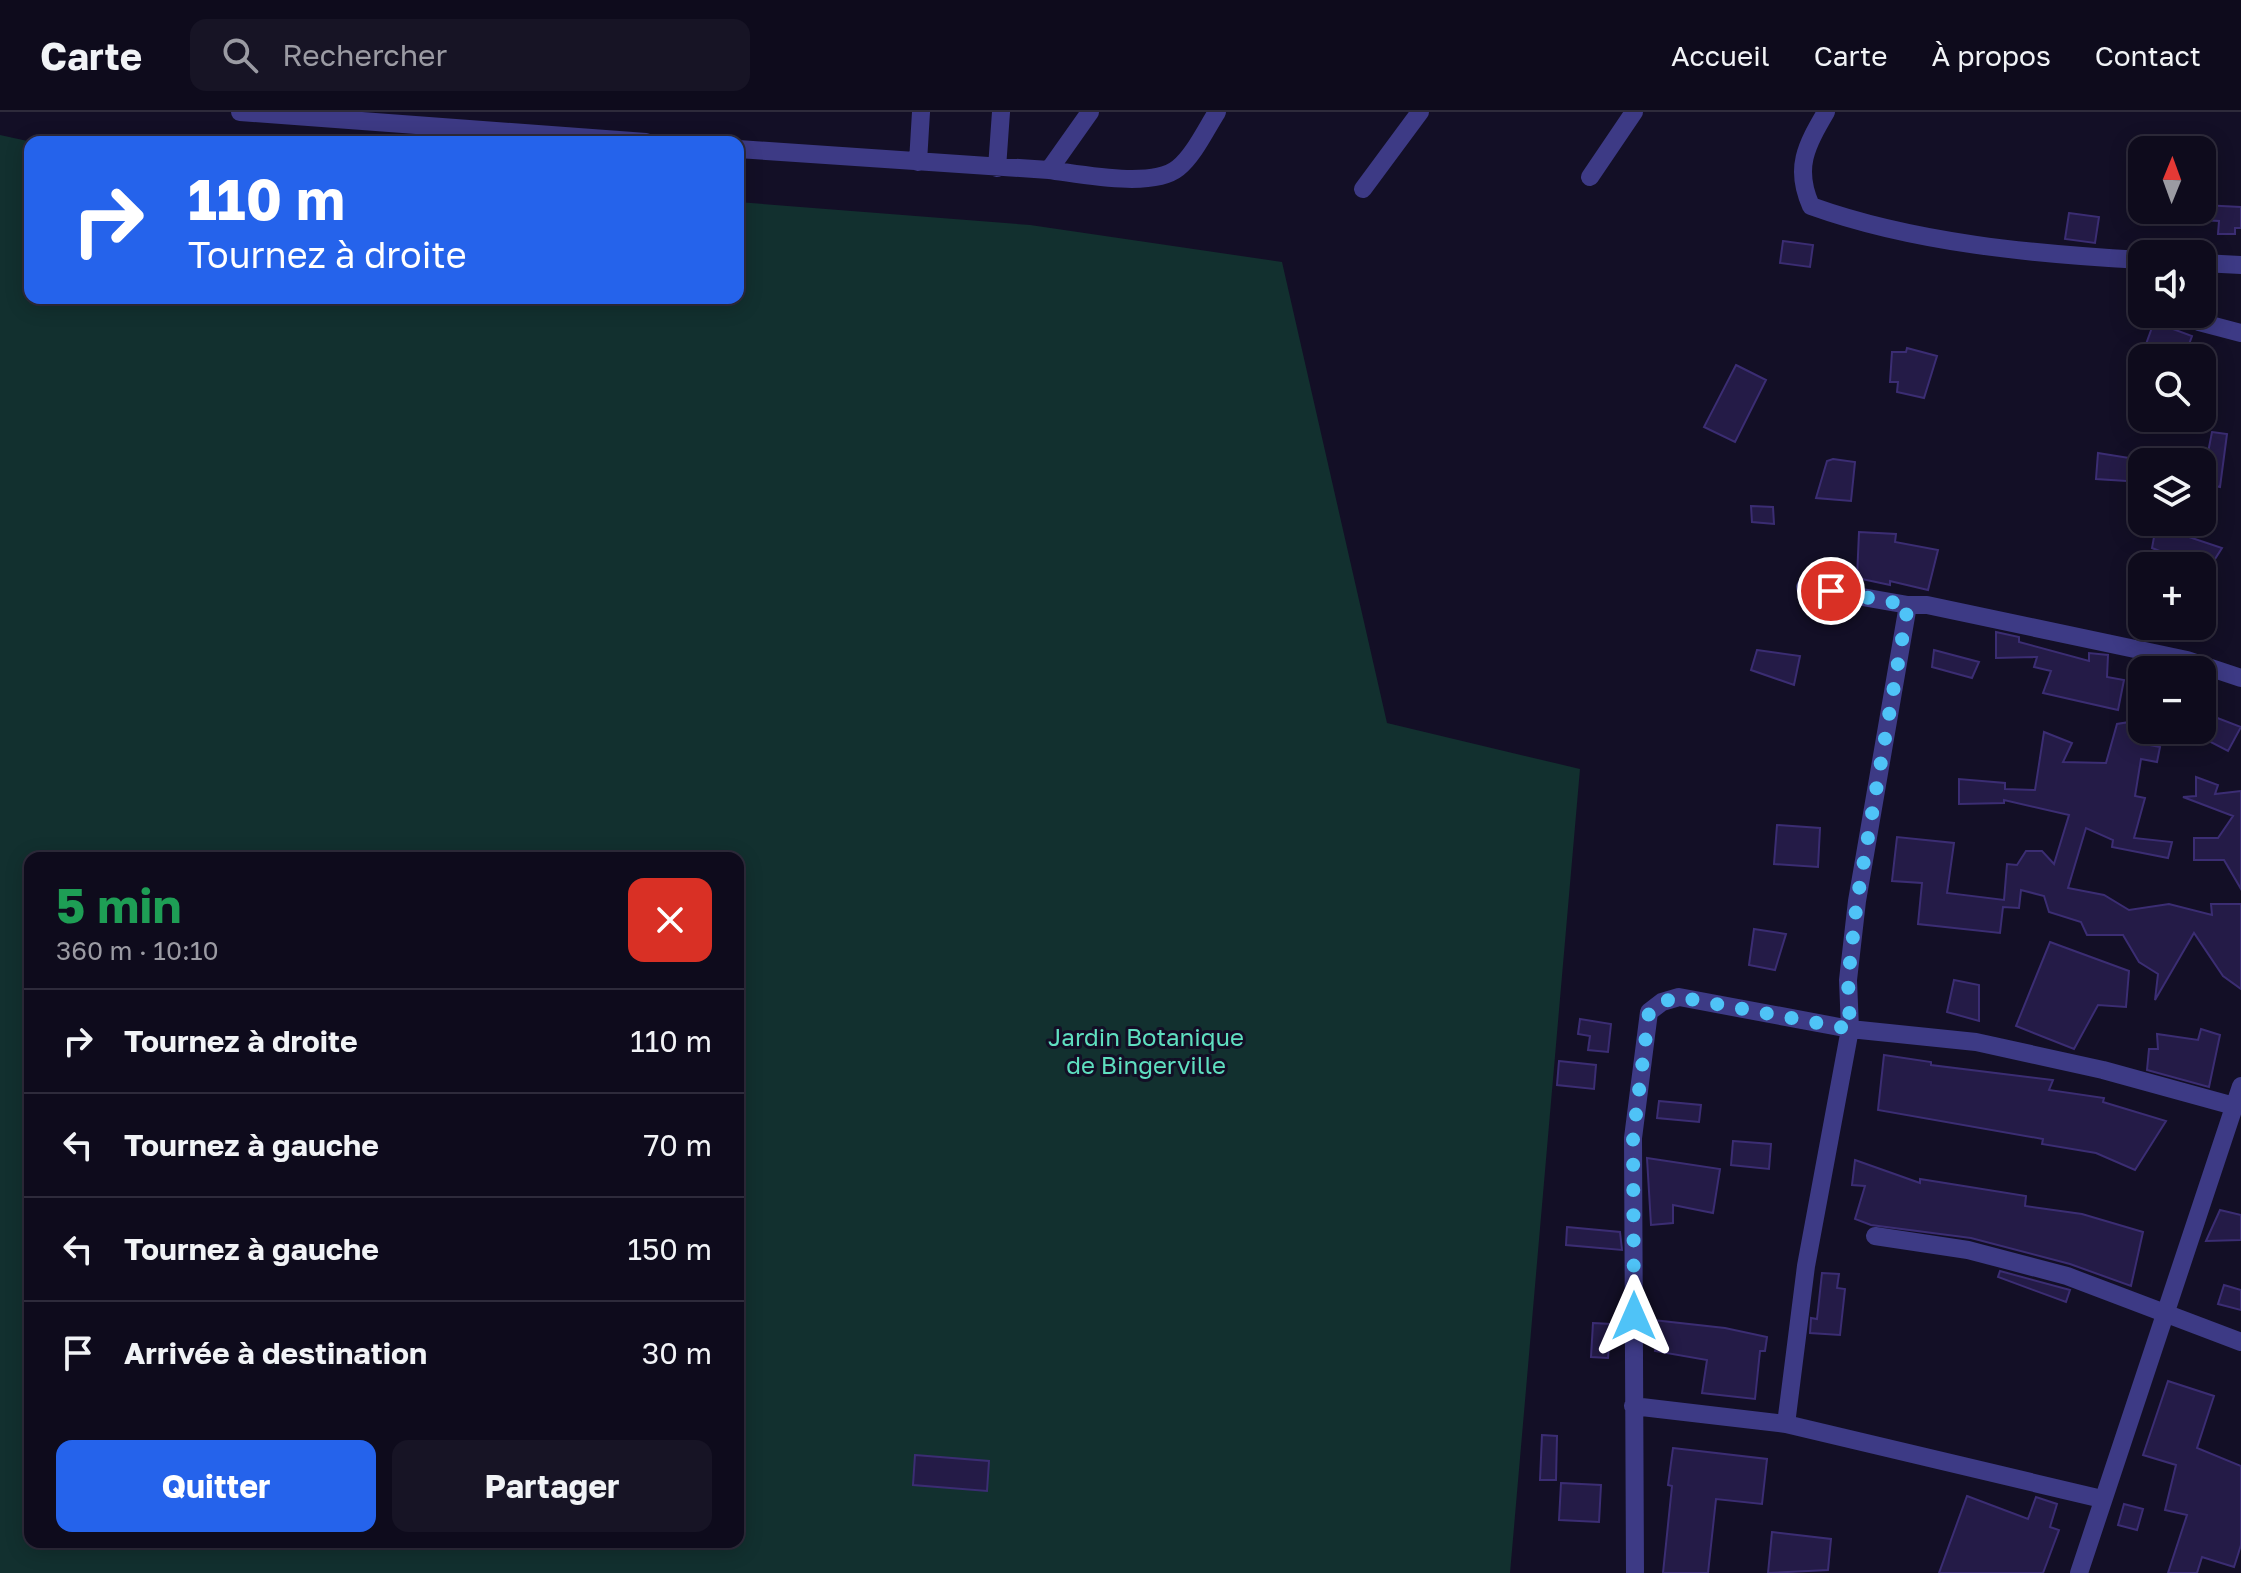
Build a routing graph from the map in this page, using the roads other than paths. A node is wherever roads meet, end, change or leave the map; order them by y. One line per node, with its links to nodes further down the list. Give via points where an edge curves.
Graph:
1 (240, 112): 9 (street)
2 (921, 112): 12 (street)
3 (1001, 112): 13 (street)
4 (1090, 112): 14 (street)
5 (1217, 112): 14 (street, via 1179,167 1161,178)
6 (1420, 112): 16 (street)
7 (1634, 112): 15 (street)
8 (1826, 112): 17 (street, via 1805,151 1800,184 1811,206 1952,240)
9 (321, 115): 10 (street)
10 (574, 136)
11 (744, 149): 12 (street)
12 (918, 162): 13 (street)
13 (997, 168): 14 (street)
14 (1049, 170)
15 (1590, 177)
16 (1363, 189)
17 (2128, 259)
18 (2216, 264): 19 (street)
19 (2241, 265)
20 (2216, 326): 21 (street)
21 (2241, 333)
22 (1805, 587): 23 (street)
23 (1908, 605): 24 (street, via 2187,660); 25 (street, via 1857,901 1848,980)
24 (2241, 678)
25 (1850, 1029): 27 (street, via 1976,1042); 31 (street, via 1679,997 1649,1012 1633,1138); 32 (street, via 1806,1266)
26 (2241, 1086): 27 (street)
27 (2234, 1106): 29 (street)
28 (1875, 1236): 29 (street, via 2020,1262)
29 (2164, 1315): 30 (street); 33 (street)
30 (2241, 1342)
31 (1633, 1406): 32 (street); 34 (street)
32 (1786, 1424): 33 (street)
33 (2102, 1499): 35 (street)
34 (1635, 1573)
35 (2079, 1573)

